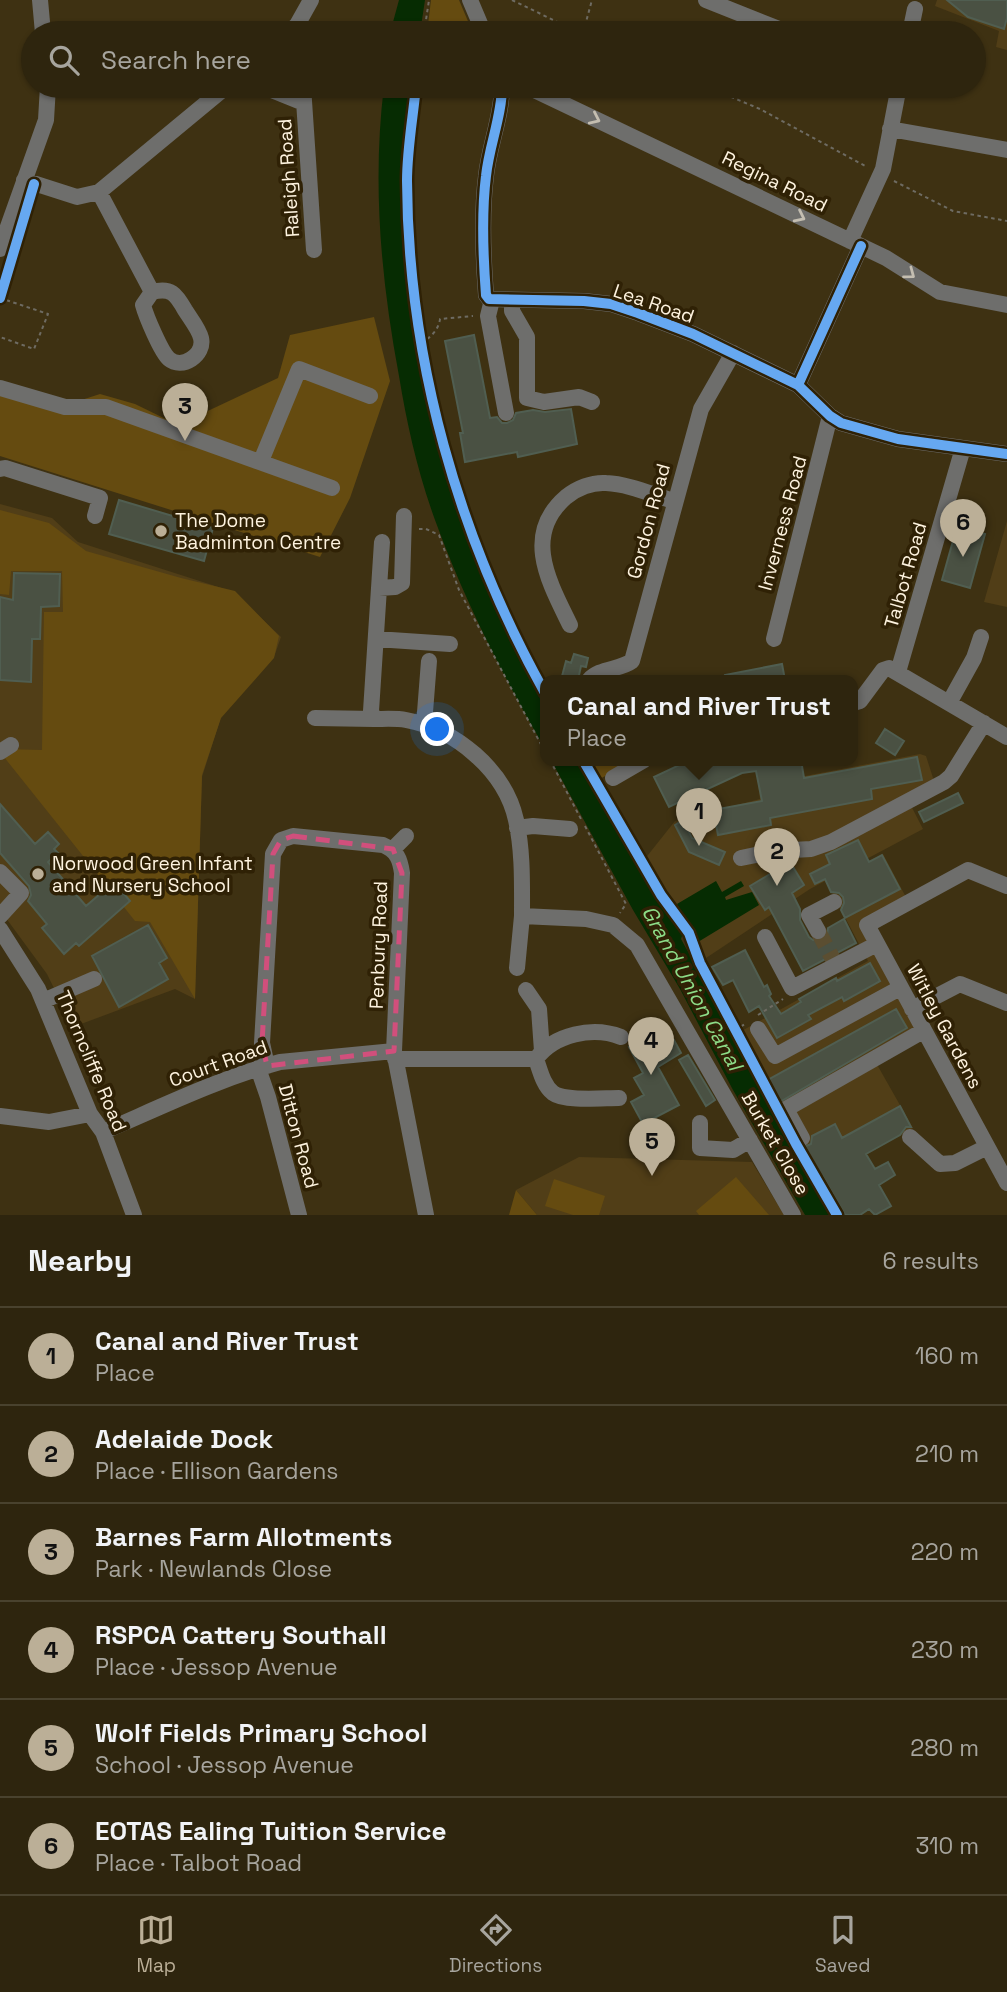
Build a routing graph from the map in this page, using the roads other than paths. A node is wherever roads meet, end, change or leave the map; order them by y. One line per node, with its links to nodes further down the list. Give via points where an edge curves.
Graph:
1 (40, 0): 6 (street)
2 (311, 0): 7 (street)
3 (470, 0): 8 (street)
4 (706, 0): 9 (street)
5 (915, 9): 10 (street)
6 (42, 21)
7 (300, 21)
8 (479, 21)
9 (759, 21)
10 (912, 21)
11 (47, 98): 21 (street, via 46,120)
12 (213, 98): 22 (street)
13 (292, 98): 18 (street, Raleigh Road)
14 (304, 98): 18 (street, Raleigh Road)
15 (500, 98): 27 (street, via 483,205 484,273)
16 (550, 98): 23 (street, Regina Road, one-way to 23)
17 (896, 98): 19 (street)
18 (304, 103): 25 (street, Raleigh Road)
19 (890, 129): 20 (street); 23 (street, via 881,174)
20 (1007, 150)
21 (24, 180): 22 (street, via 78,197); 24 (street)
22 (99, 192): 26 (street)
23 (856, 244): 29 (street, Regina Road, one-way to 29, via 940,292); 31 (street)
24 (0, 249)
25 (314, 250)
26 (152, 292): 26 (street, via 166,289 176,294 201,339 199,352 190,360 179,363 168,358 146,317 144,305)
27 (490, 299): 28 (street, Lea Road); 35 (street, via 488,316)
28 (512, 300): 30 (street, Lea Road, via 611,304); 34 (street, via 512,310 527,337 527,398 544,402 579,397)
29 (1007, 305)
30 (733, 353): 31 (street, Lea Road); 42 (street, Gordon Road, via 701,409)
31 (798, 385): 36 (street, Lea Road)
32 (0, 387): 39 (street, via 65,407 106,407)
33 (370, 396): 39 (street, via 299,369)
34 (592, 402)
35 (506, 412)
36 (830, 416): 37 (street, via 898,439); 52 (street, Inverness Road)
37 (963, 448): 38 (street); 55 (street, Talbot Road)
38 (1007, 454)
39 (261, 461): 41 (street)
40 (0, 469): 43 (street, via 100,498)
41 (332, 488)
42 (674, 501): 48 (street, via 605,483 572,492 556,505 542,536 542,552); 56 (street, Gordon Road, via 632,661)
43 (95, 516)
44 (404, 523): 46 (street, via 402,583 396,587)
45 (382, 542): 46 (street)
46 (380, 584): 51 (street)
47 (575, 595): 48 (street)
48 (559, 603): 49 (street)
49 (569, 625)
50 (981, 637): 58 (street)
51 (376, 639): 53 (street); 60 (street)
52 (774, 639)
53 (450, 644)
54 (429, 662): 61 (street)
55 (891, 671): 57 (street); 58 (street)
56 (593, 675)
57 (858, 702)
58 (949, 703): 62 (street)
59 (315, 718): 60 (street)
60 (374, 719): 61 (street)
61 (424, 725): 65 (street, via 461,743 485,764 503,786)
62 (993, 725): 69 (street, via 951,776 831,842)
63 (634, 766): 64 (street)
64 (614, 778)
65 (517, 828): 66 (street); 74 (street)
66 (570, 829)
67 (406, 836): 68 (street)
68 (393, 849): 89 (street, Penbury Road, via 402,873); 91 (street, via 293,836 282,840 273,854)
69 (741, 858)
70 (0, 872): 73 (street, via 21,893)
71 (1007, 886): 78 (street, Witley Gardens, via 968,870 867,925)
72 (835, 902): 76 (street, via 809,915)
73 (0, 916)
74 (522, 916): 79 (street); 98 (street, Burket Close, via 613,925 637,945)
75 (0, 929): 83 (street, Thorncliffe Road)
76 (818, 931)
77 (765, 937): 78 (street, via 792,988)
78 (877, 944): 81 (street, Witley Gardens)
79 (517, 968)
80 (94, 979): 83 (street)
81 (900, 988): 85 (street, Witley Gardens); 86 (street, via 775,1056)
82 (526, 990): 90 (street, via 539,1009)
83 (43, 1001): 93 (street, Thorncliffe Road)
84 (1007, 1003): 85 (street, via 960,984)
85 (912, 1009): 87 (street, Witley Gardens)
86 (752, 1024)
87 (923, 1031): 99 (street, via 786,1109); 100 (street, Witley Gardens)
88 (621, 1037): 90 (street, via 579,1034 561,1038)
89 (395, 1055): 90 (street, Court Road); 91 (street, Court Road); 104 (street, Penbury Road)
90 (539, 1055): 92 (street, via 544,1082 561,1097)
91 (262, 1067): 96 (street, Court Road); 103 (street, Ditton Road)
92 (619, 1098)
93 (90, 1114): 94 (street, via 49,1122); 96 (street, Thorncliffe Road)
94 (0, 1116)
95 (700, 1123): 98 (street, via 700,1148 733,1150)
96 (103, 1132): 102 (street, Thorncliffe Road)
97 (910, 1137): 100 (street, via 940,1164 955,1163)
98 (750, 1140): 105 (street, Burket Close)
99 (799, 1141)
100 (987, 1147): 101 (street, Witley Gardens)
101 (1007, 1183)
102 (134, 1215)
103 (299, 1215)
104 (426, 1215)
105 (793, 1215)

